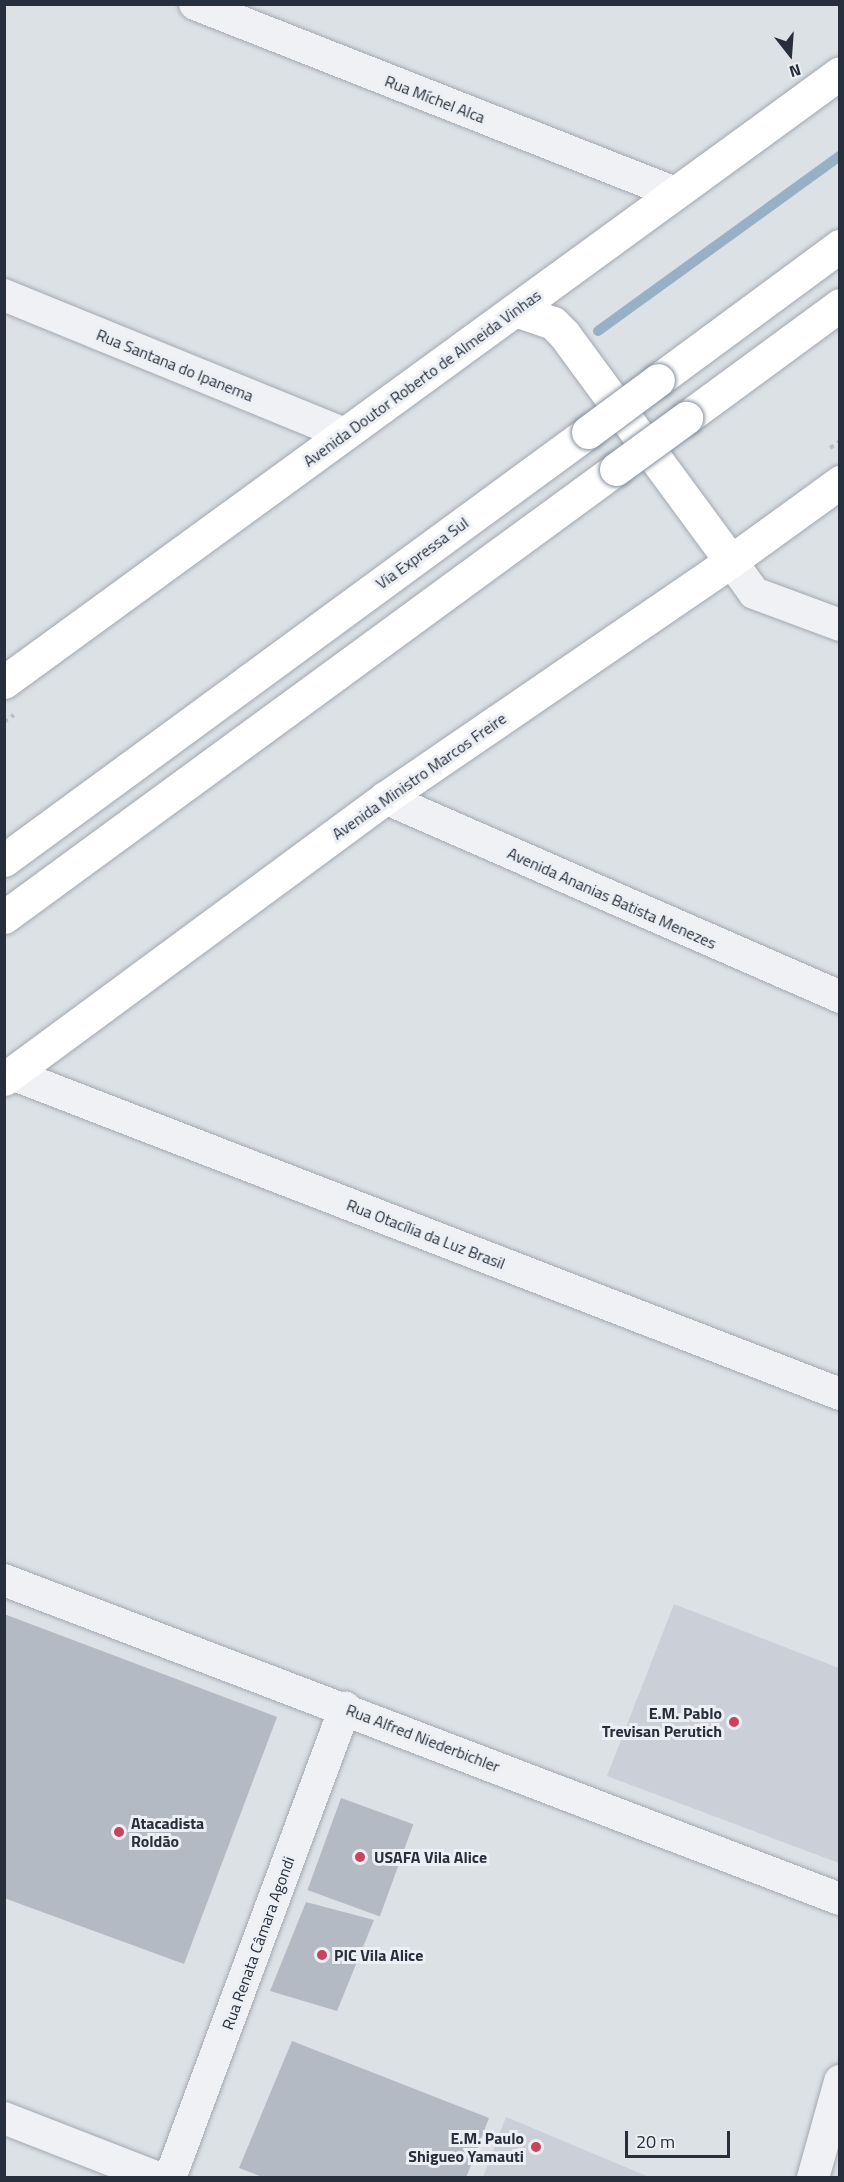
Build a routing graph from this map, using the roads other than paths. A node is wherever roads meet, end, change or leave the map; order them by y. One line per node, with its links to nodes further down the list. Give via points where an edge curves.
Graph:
1 (195, 4): 3 (street, Rua Míchel Alca)
2 (840, 73): 3 (main road, Avenida Doutor Roberto de Almeida Vinhas)
3 (675, 193): 7 (main road, Avenida Doutor Roberto de Almeida Vinhas)
4 (840, 246): 14 (main road, Via Expressa Sul, bridge)
5 (4, 295): 8 (street, Rua Santana do Ipanema)
6 (840, 305): 17 (main road, bridge)
7 (515, 310): 8 (main road, Avenida Doutor Roberto de Almeida Vinhas); 10 (main road, via 553,323 564,334)
8 (345, 434): 12 (main road, Avenida Doutor Roberto de Almeida Vinhas)
9 (840, 482): 10 (main road, Avenida Ministro Marcos Freire)
10 (731, 561): 11 (street, via 754,593); 13 (main road, Avenida Ministro Marcos Freire)
11 (840, 625)
12 (4, 682)
13 (385, 798): 18 (street, Avenida Ananias Batista Menezes); 19 (main road, Avenida Ministro Marcos Freire)
14 (37, 836): 15 (main road); 16 (main road, Via Expressa Sul)
15 (4, 850)
16 (4, 860)
17 (4, 917)
18 (840, 997)
19 (8, 1076): 20 (street, Rua Otacília da Luz Brasil)
20 (840, 1394)
21 (4, 1580): 22 (street, Rua Alfred Niederbichler)
22 (345, 1708): 23 (street, Rua Alfred Niederbichler); 27 (street, Rua Renata Câmara Agondi)
23 (840, 1899)
24 (840, 2081): 28 (street)
25 (4, 2118): 26 (street)
26 (158, 2178)
27 (170, 2178)
28 (813, 2178)

